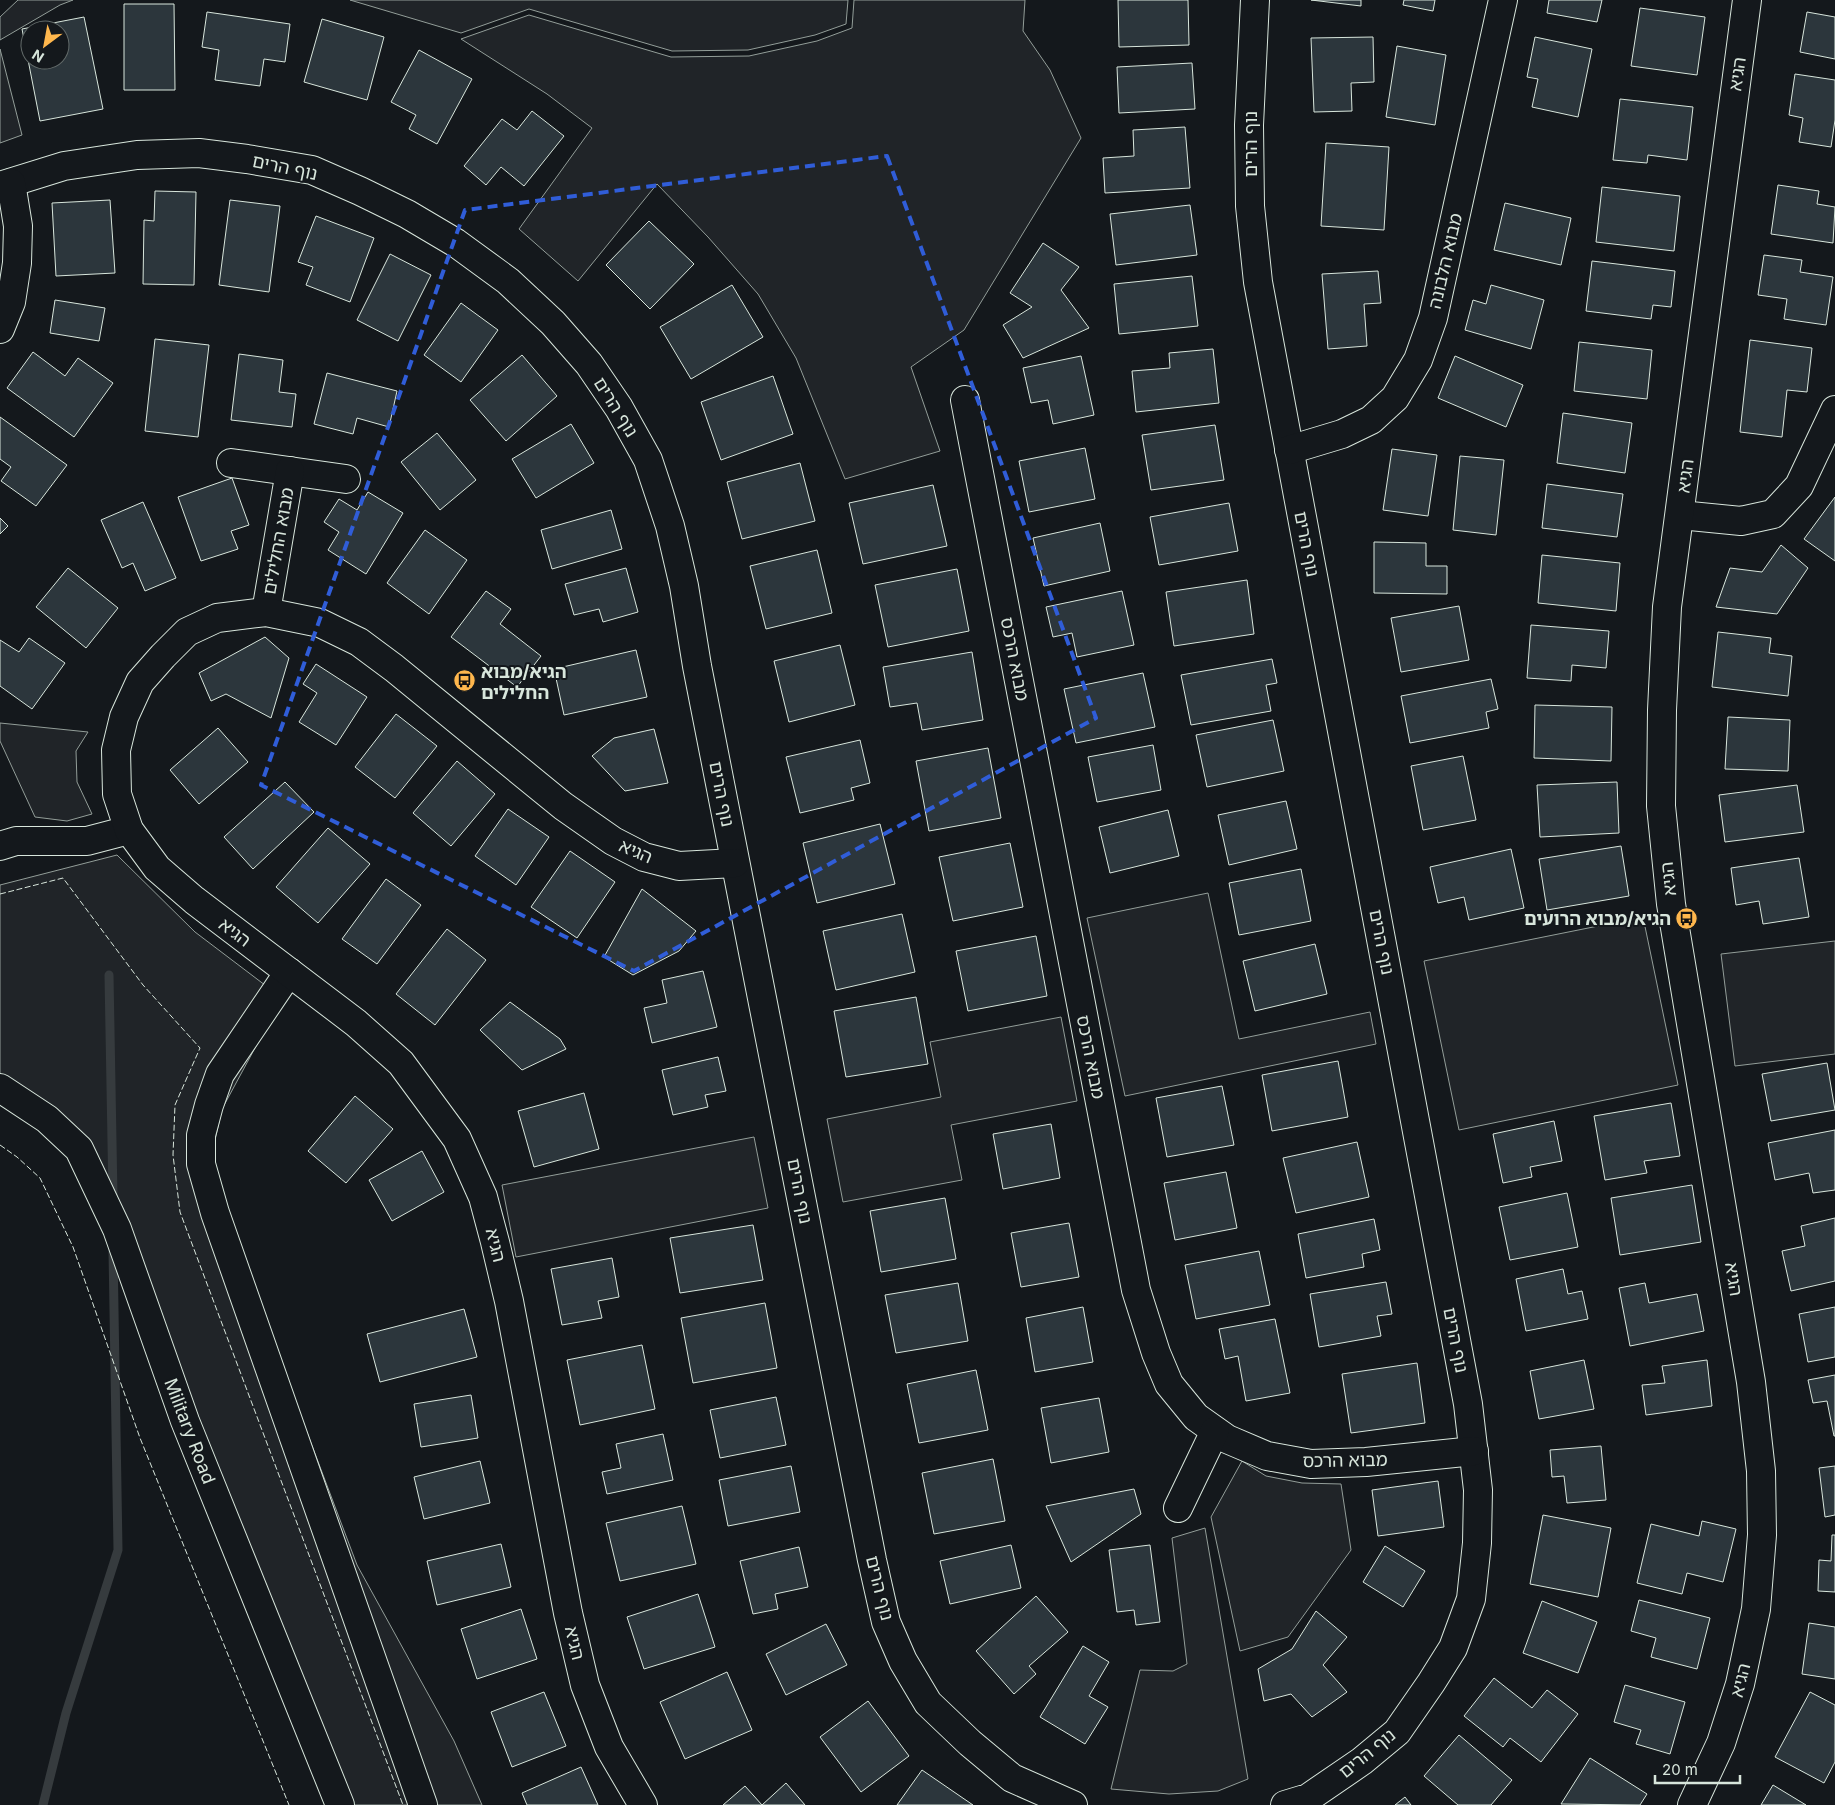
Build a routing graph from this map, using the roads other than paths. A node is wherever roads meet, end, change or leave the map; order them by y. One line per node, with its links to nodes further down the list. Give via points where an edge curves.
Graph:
1 (1255, 0): 8 (street, נוף הרים, via 1249,126 1250,206 1258,282)
2 (1504, 0): 8 (street, מבוא הלבונה, via 1433,318 1418,360 1395,398 1371,420 1342,434)
3 (1747, 0): 12 (street, הגיא)
4 (5, 185): 5 (street, via 18,226 17,264 11,302); 16 (street, נוף הרים, via 64,166 137,155 199,153 312,170 407,214 456,243 508,281 553,323 589,364 619,408 648,460 670,526 684,586)
5 (0, 329)
6 (965, 400): 19 (street, מבוא הרכס, via 1136,1290 1169,1384 1196,1417)
7 (1835, 410): 12 (street, via 1800,486 1772,514 1741,521)
8 (1289, 450): 20 (street, נוף הרים, via 1468,1404)
9 (231, 463): 10 (street)
10 (290, 471): 11 (street); 13 (street, מבוא החלילים)
11 (346, 479)
12 (1680, 515): 27 (street, הגיא, via 1667,607 1661,806 1671,904 1751,1382 1761,1471 1762,1535 1756,1609 1740,1684 1721,1744)
13 (266, 612): 14 (street, הגיא, via 217,618 187,632 140,682 124,717 116,750 117,794); 16 (street, הגיא, via 320,624 359,642 563,806 613,841 644,857 679,866)
14 (129, 830): 15 (street, via 87,841 16,841); 17 (street, הגיא, via 157,868)
15 (0, 846)
16 (736, 862): 25 (street, נוף הרים, via 886,1622 903,1661 928,1703 1012,1778)
17 (289, 972): 23 (street, via 220,1074 200,1135 201,1164 215,1213); 24 (street, הגיא, via 356,1023 401,1063 457,1139 483,1197 509,1302 568,1613 585,1684 609,1747)
18 (0, 1088): 22 (street, Military Road, via 47,1119 73,1143 92,1176 117,1229 185,1421)
19 (1215, 1431): 20 (street, מבוא הרכס, via 1267,1456 1311,1464); 21 (street)
20 (1474, 1451): 26 (street, נוף הרים, via 1477,1544 1471,1599 1453,1648 1397,1732 1308,1798)
21 (1178, 1508)
22 (340, 1805)
23 (423, 1805)
24 (643, 1805)
25 (1073, 1805)
26 (1285, 1805)
27 (1692, 1805)

